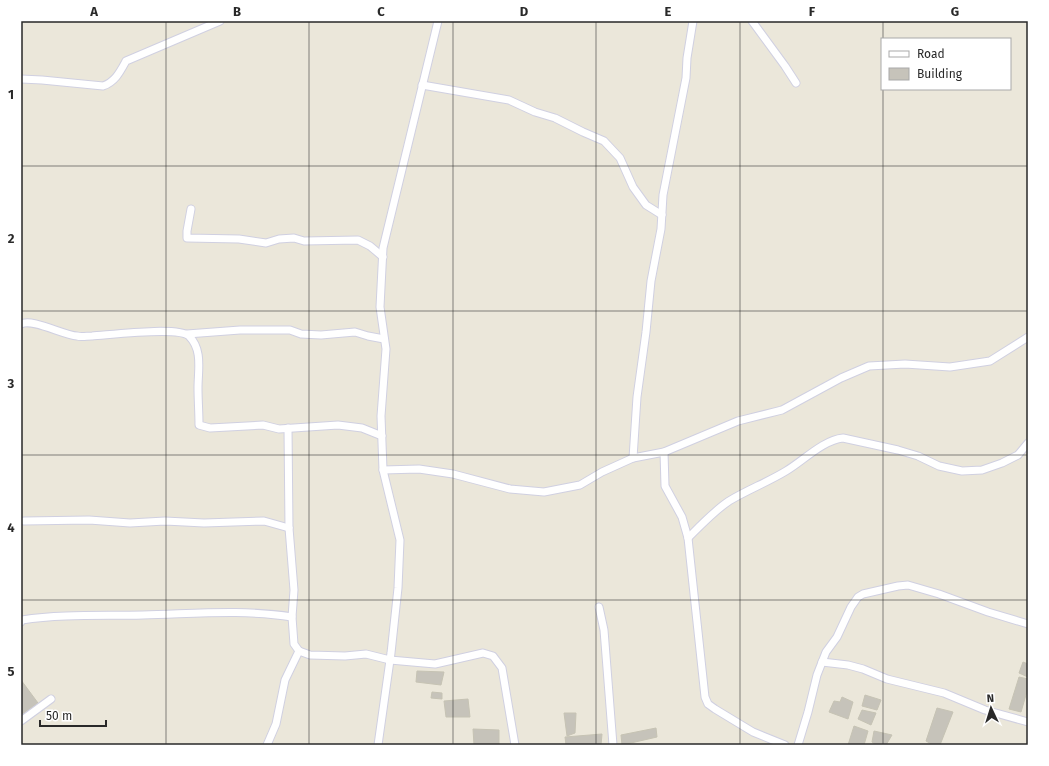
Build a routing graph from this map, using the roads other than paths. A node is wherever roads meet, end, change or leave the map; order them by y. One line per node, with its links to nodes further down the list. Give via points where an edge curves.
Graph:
1 (220, 21): 5 (street, via 126,61 111,84 103,86)
2 (438, 21): 7 (street)
3 (693, 21): 9 (street, via 686,58 686,78 663,195)
4 (752, 21): 6 (street)
5 (21, 80)
6 (796, 84)
7 (422, 85): 9 (street, via 509,100 604,141 620,158 633,187 646,205); 10 (street)
8 (191, 209): 10 (street, via 187,238 239,239 266,243 287,238 304,241 358,240)
9 (662, 215): 19 (street, via 637,397)
10 (382, 256): 14 (street, via 380,307)
11 (21, 324): 12 (street, via 37,323 76,336 148,332)
12 (187, 334): 14 (street, via 290,330 301,334 321,335 355,332); 15 (street, via 196,344 200,367 199,424 210,428 263,425 279,429)
13 (1028, 337): 18 (street, via 990,361 950,367 905,364 869,366 840,378 782,410 738,422)
14 (384, 339): 16 (street, via 386,349)
15 (288, 428): 16 (street, via 338,425 362,428); 22 (street)
16 (382, 436): 20 (street)
17 (1028, 443): 23 (street, via 1018,454 1002,463 982,470 962,471 939,466 898,450 843,438 836,439 787,471 728,502)
18 (664, 452): 19 (street); 23 (street, via 665,486 682,517)
19 (633, 458): 20 (street, via 580,485 544,492 510,489 453,474 426,470)
20 (383, 470): 29 (street, via 400,540)
21 (24, 521): 22 (street, via 264,521)
22 (289, 528): 25 (street, via 294,590)
23 (688, 538): 38 (street, via 705,697 708,704 754,732)
24 (599, 607): 37 (street, via 604,630)
25 (292, 617): 26 (street, via 189,612 40,617); 28 (street, via 294,644)
26 (21, 622)
27 (1028, 624): 30 (street, via 932,592 898,586 858,597)
28 (299, 651): 29 (street, via 310,655 366,654); 34 (street, via 285,680 276,724)
29 (390, 660): 35 (street); 36 (street, via 435,664 482,653 493,656 502,668)
30 (822, 662): 33 (street, via 863,669 887,679 944,693 985,710); 39 (street)
31 (50, 699): 32 (street)
32 (21, 721)
33 (1028, 722)
34 (267, 745)
35 (378, 745)
36 (515, 745)
37 (613, 745)
38 (785, 745)
39 (798, 745)

